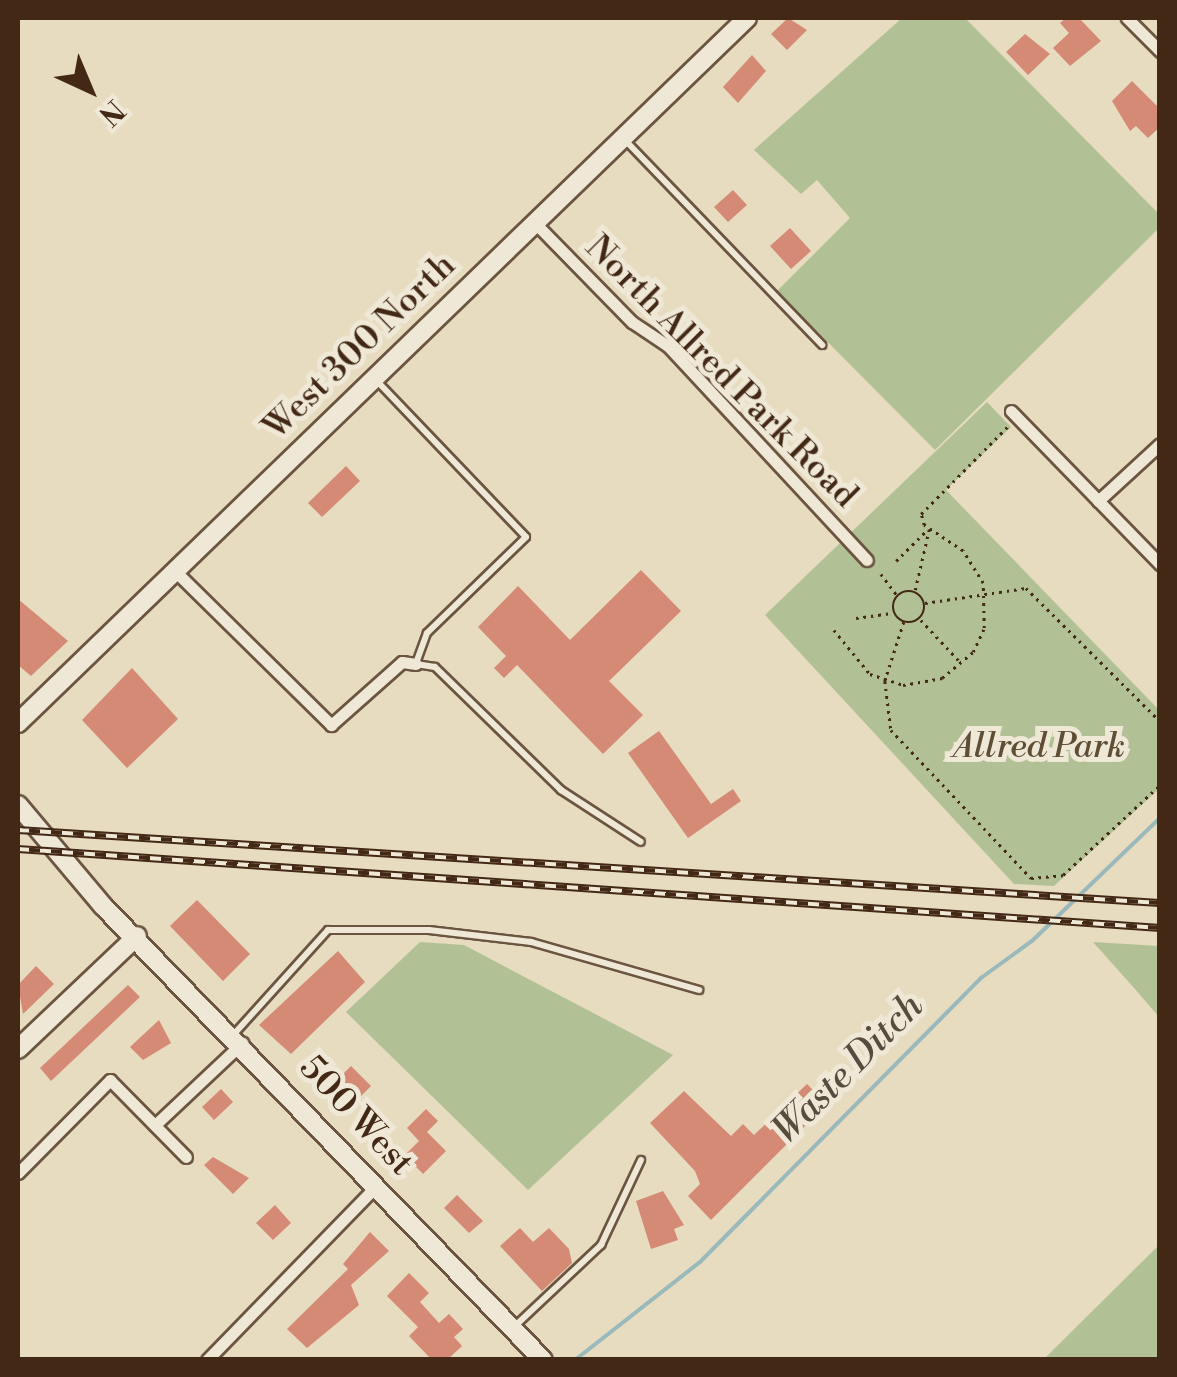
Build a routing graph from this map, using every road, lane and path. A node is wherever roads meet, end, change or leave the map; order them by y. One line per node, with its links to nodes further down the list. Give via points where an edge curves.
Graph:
1 (747, 18): 4 (street, West 300 North)
2 (1127, 18): 3 (street)
3 (1160, 51)
4 (623, 138): 5 (street, West 300 North); 6 (lane)
5 (536, 223): 7 (street, West 300 North); 12 (street, North Allred Park Road, via 632,322 668,346)
6 (822, 345)
7 (374, 378): 15 (street, West 300 North); 26 (lane, via 526,538 427,633)
8 (1010, 418): 10 (street); 11 (path, via 923,508)
9 (1160, 444): 10 (street)
10 (1098, 501): 14 (street)
11 (929, 528): 13 (path); 17 (path, via 963,551); 18 (path)
12 (867, 560)
13 (896, 560)
14 (1160, 564)
15 (174, 570): 26 (street, via 331,725 402,662); 29 (street, West 300 North)
16 (882, 574): 19 (path)
17 (984, 590): 20 (path); 27 (path, via 984,628); 30 (path, via 1026,588 1038,596)
18 (915, 592): 19 (path); 20 (path)
19 (898, 596): 21 (path)
20 (925, 604): 23 (path)
21 (894, 612): 22 (path); 24 (path)
22 (856, 618)
23 (920, 619): 24 (path); 27 (path)
24 (904, 622): 28 (path)
25 (834, 630): 28 (path, via 853,661)
26 (416, 664): 34 (lane, via 434,667 561,790)
27 (962, 664): 28 (path, via 922,684)
28 (886, 681): 31 (path, via 895,736 1031,878 1063,875)
29 (21, 714)
30 (1160, 722)
31 (1160, 785)
32 (18, 791): 35 (street, 500 West)
33 (18, 805): 35 (street, 500 West)
34 (641, 842)
35 (120, 919): 36 (street, 500 West)
36 (137, 936): 38 (street, 500 West); 39 (street)
37 (698, 990): 38 (lane, via 531,942 429,930 328,930)
38 (238, 1038): 40 (street); 44 (street, 500 West)
39 (18, 1049)
40 (154, 1126): 41 (street); 43 (street, via 110,1080)
41 (186, 1157)
42 (641, 1160): 45 (lane, via 602,1246)
43 (18, 1173)
44 (376, 1186): 45 (street, 500 West); 46 (street)
45 (514, 1328): 47 (street, 500 West)
46 (207, 1360)
47 (543, 1360)

